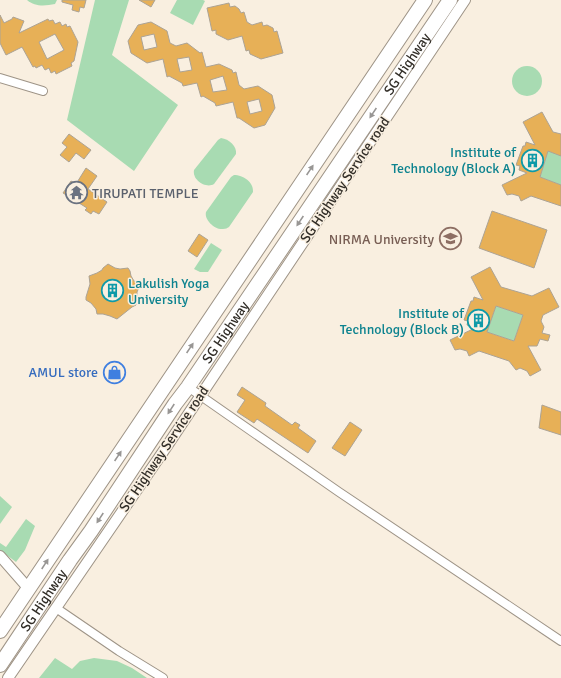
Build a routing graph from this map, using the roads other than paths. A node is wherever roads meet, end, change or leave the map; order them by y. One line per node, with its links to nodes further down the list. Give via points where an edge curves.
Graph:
1 (425, 0): 9 (highway, SG Highway, one-way to 1)
2 (450, 0): 6 (highway, SG Highway, one-way to 6)
3 (465, 0): 7 (street, SG Highway Service road)
4 (0, 78): 5 (street)
5 (43, 91)
6 (188, 387): 7 (street); 13 (highway, SG Highway, one-way to 13)
7 (200, 396): 10 (street, SG Highway Service road); 12 (street)
8 (0, 556): 9 (street)
9 (29, 589): 11 (highway, SG Highway)
10 (56, 608): 14 (street, SG Highway Service road); 15 (street, via 119,652)
11 (0, 631)
12 (561, 641)
13 (0, 665)
14 (8, 678)
15 (163, 678)

